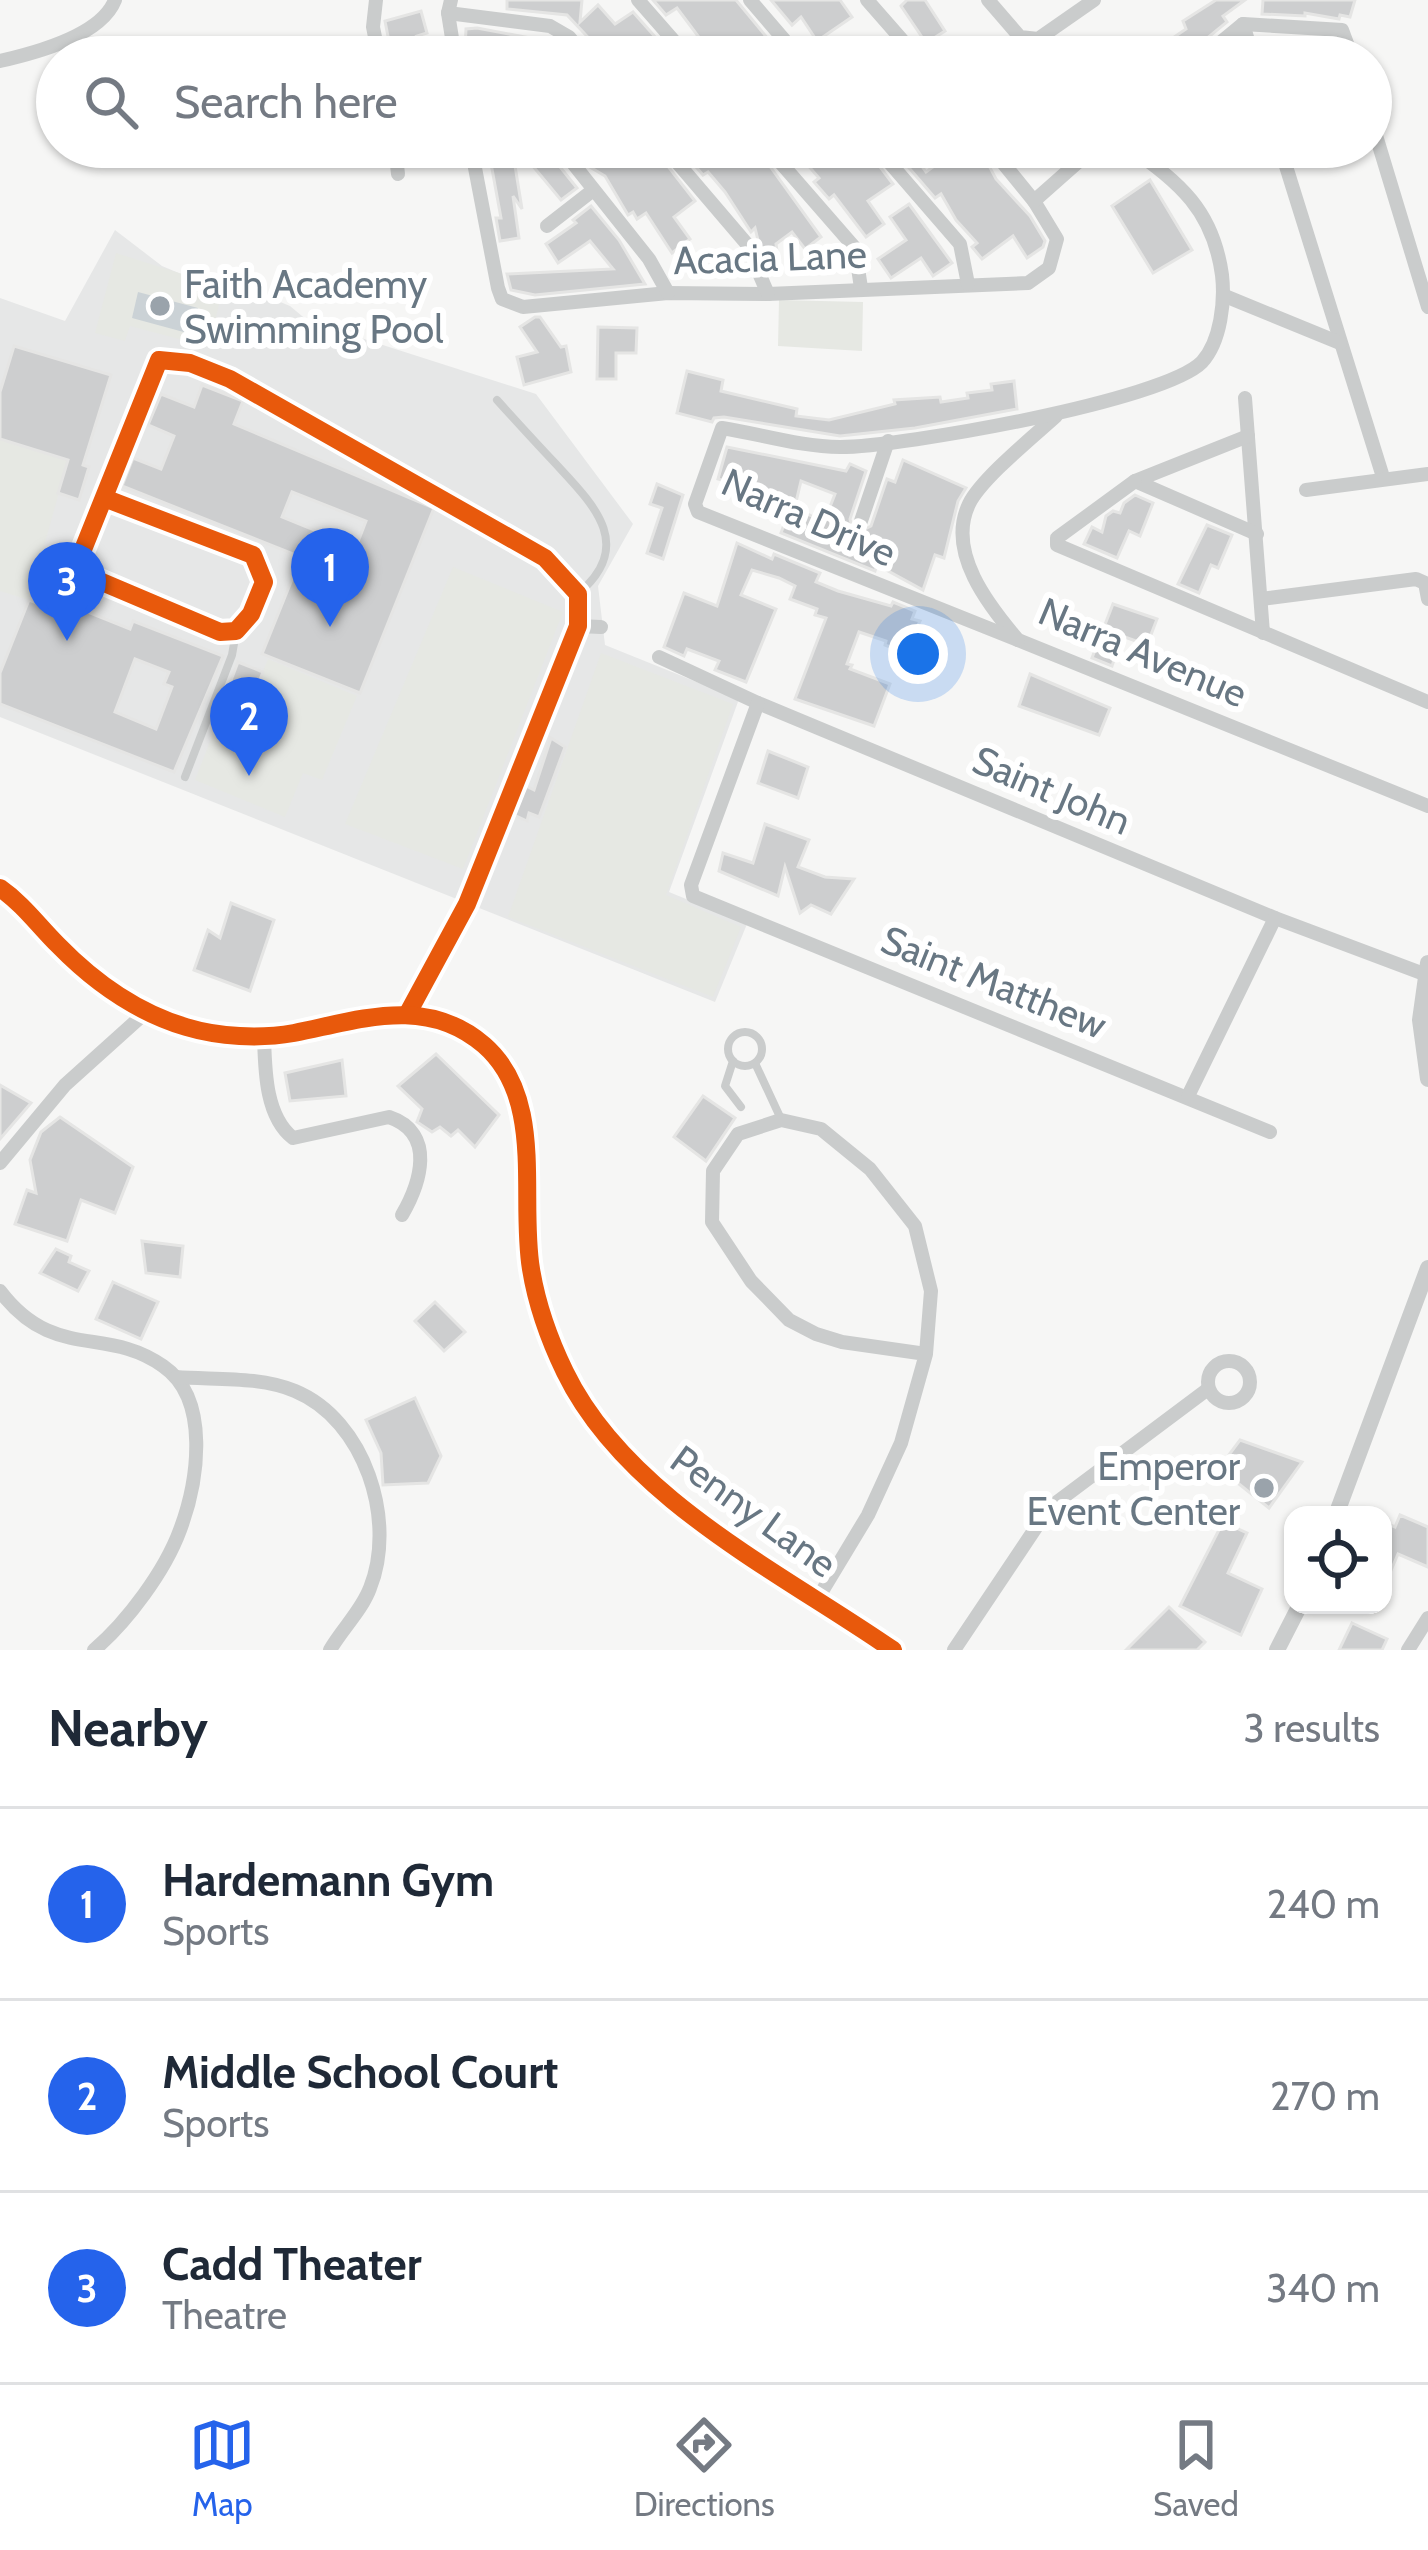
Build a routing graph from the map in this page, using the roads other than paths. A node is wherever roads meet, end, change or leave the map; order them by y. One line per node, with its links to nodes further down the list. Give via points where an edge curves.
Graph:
1 (115, 0): 10 (street, via 109,15)
2 (376, 0): 11 (street)
3 (638, 0): 13 (street)
4 (750, 0): 14 (street)
5 (867, 0): 15 (street)
6 (988, 0): 16 (street)
7 (1094, 0): 17 (street)
8 (450, 7): 12 (street)
9 (1243, 24): 18 (street); 19 (street); 20 (street, via 1338,29)
10 (72, 36)
11 (375, 36)
12 (566, 36)
13 (670, 36)
14 (781, 36)
15 (898, 36)
16 (1019, 36)
17 (1042, 36)
18 (1228, 36)
19 (1247, 36)
20 (1346, 36)
21 (36, 53): 22 (street)
22 (0, 61)
23 (397, 168): 34 (street)
24 (475, 168): 40 (street, Acacia Lane, via 502,299 523,307)
25 (575, 168): 35 (street)
26 (682, 168): 41 (street, via 746,242)
27 (785, 168): 39 (street, via 855,248)
28 (894, 168): 38 (street, via 960,244)
29 (1007, 168): 36 (street, Acacia Lane)
30 (1071, 168): 36 (street)
31 (1159, 168): 42 (street, via 1204,215)
32 (1286, 168): 44 (street)
33 (1386, 168): 43 (street)
34 (398, 174)
35 (592, 191): 37 (street); 40 (street)
36 (1034, 200): 38 (street, Acacia Lane, via 1057,239 1049,268 1028,283)
37 (548, 226)
38 (968, 284): 39 (street, Acacia Lane)
39 (861, 288): 41 (street, Acacia Lane)
40 (668, 292): 41 (street, Acacia Lane)
41 (767, 294)
42 (1225, 296): 44 (street); 47 (street, Narra Drive, via 1210,350 1193,369)
43 (1428, 307)
44 (1340, 343): 51 (street)
45 (1245, 398): 48 (street)
46 (497, 400): 57 (lane, via 595,506 608,542 594,580)
47 (1056, 416): 49 (street, Narra Drive); 64 (street, Narra Avenue, via 969,503 963,533 971,572)
48 (1248, 436): 52 (street); 56 (street)
49 (887, 441): 55 (street); 64 (street, Narra Drive, via 838,447 722,428 695,509)
50 (1428, 474): 51 (street)
51 (1383, 477): 53 (street)
52 (1135, 481): 56 (street); 63 (street, via 1057,545)
53 (1306, 490)
54 (104, 498): 57 (street, via 159,360 190,363 545,558); 62 (street, via 253,555 264,582); 62 (street, via 76,571 220,632)
55 (860, 520)
56 (1256, 534): 58 (street)
57 (578, 594): 60 (street)
58 (1261, 599): 59 (street, via 1416,579); 63 (street)
59 (1428, 599)
60 (578, 626): 61 (street); 74 (street, via 467,904)
61 (601, 627)
62 (236, 631): 68 (lane)
63 (1263, 633): 66 (street)
64 (1018, 640): 69 (street, Narra Avenue)
65 (659, 657): 67 (street, Saint John)
66 (1428, 702)
67 (758, 703): 71 (street, Saint John); 79 (street, Saint Matthew, via 693,896)
68 (185, 777)
69 (1428, 806)
70 (0, 888): 73 (street, Penny Lane, via 95,979)
71 (1274, 918): 72 (street, Saint John); 79 (street)
72 (1426, 969): 78 (street, via 1420,1020)
73 (146, 1013): 75 (street, Penny Lane, via 191,1029); 83 (street, via 65,1085)
74 (408, 1013): 75 (street, Penny Lane); 91 (street, Penny Lane, via 458,1027 513,1083 530,1265 540,1317 567,1377 614,1444 675,1505)
75 (263, 1036): 84 (street, via 271,1104 293,1138 389,1117 410,1131 423,1160)
76 (733, 1061): 77 (lane); 77 (lane, via 729,1041 743,1031 762,1047); 80 (lane, via 725,1086)
77 (754, 1063): 81 (lane)
78 (1428, 1079)
79 (1188, 1096): 82 (street, Saint Matthew)
80 (741, 1107)
81 (782, 1120): 87 (street, via 821,1129 870,1169 915,1226 931,1291); 87 (street, via 738,1134 713,1171 712,1222 789,1320 842,1342)
82 (1270, 1132)
83 (0, 1163)
84 (402, 1215)
85 (1428, 1268): 90 (street)
86 (0, 1291): 88 (street, via 44,1333 125,1350)
87 (926, 1354): 91 (street, via 901,1443)
88 (176, 1377): 94 (street, via 191,1396 195,1436 180,1533); 95 (street, via 296,1391 352,1438 370,1479 381,1553 369,1593)
89 (1208, 1389): 97 (street, via 1049,1508)
90 (1339, 1506)
91 (818, 1598): 96 (street, Penny Lane)
92 (1295, 1614): 98 (street)
93 (1428, 1618): 99 (street)
94 (94, 1650)
95 (330, 1650)
96 (893, 1650)
97 (954, 1650)
98 (1277, 1650)
99 (1408, 1650)

